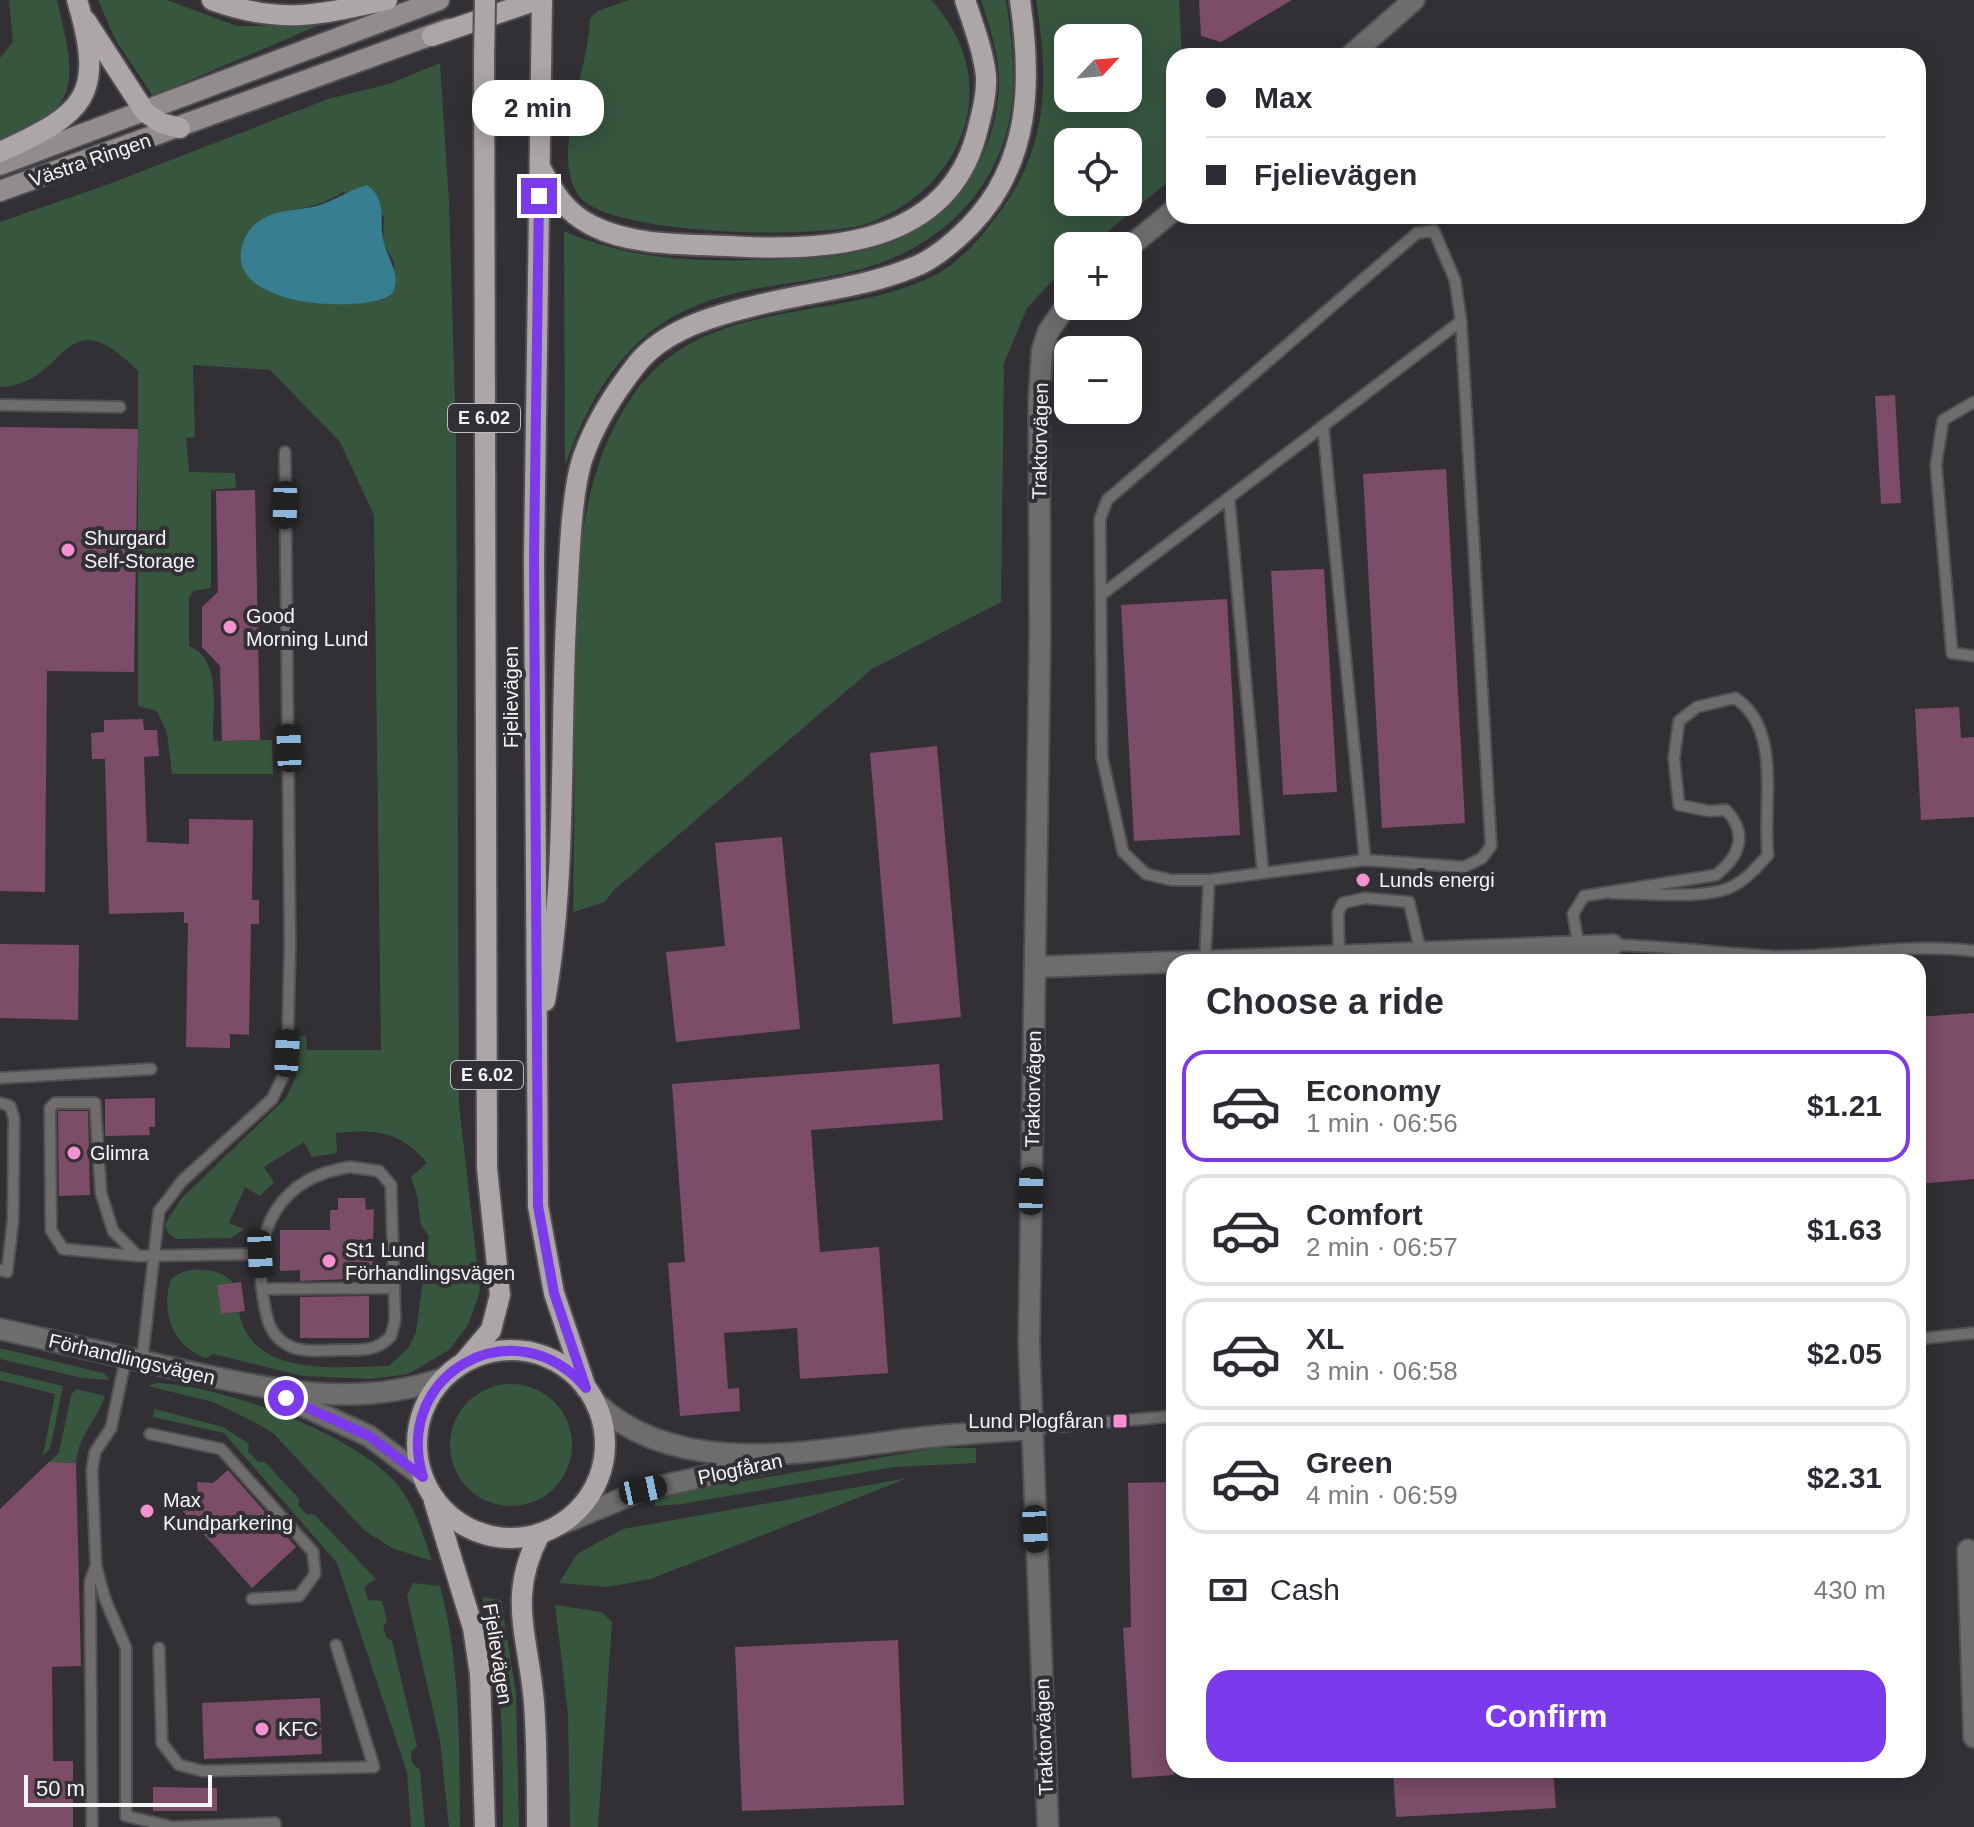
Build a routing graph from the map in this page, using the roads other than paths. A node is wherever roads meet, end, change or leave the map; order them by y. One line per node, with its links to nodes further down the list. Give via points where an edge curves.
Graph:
1 (212, 0): 2 (main road, via 265,16 313,16)
2 (387, 0)
3 (439, 0): 13 (main road, Västra Ringen)
4 (485, 0): 60 (main road, Fjelievägen / E 6.02, bridge, via 487,1168 500,1295 491,1330)
5 (516, 0): 11 (main road, Västra Ringen)
6 (539, 0): 11 (main road); 17 (main road, Fjelievägen / E 6.02)
7 (965, 0): 17 (main road, via 986,77 973,148 954,185 925,212 875,238 822,247 662,242 591,225 559,202)
8 (1020, 0): 46 (main road, via 1027,54 1022,126 994,201 956,240 917,266 716,315 680,331 639,361 605,408 582,460 569,558 556,936)
9 (1414, 0): 12 (street)
10 (79, 6): 13 (main road); 15 (main road, via 87,53 86,95 69,115)
11 (432, 36): 14 (main road, Västra Ringen)
12 (1359, 48)
13 (145, 112): 14 (main road); 16 (main road, Västra Ringen)
14 (180, 128): 18 (main road, Västra Ringen)
15 (0, 152)
16 (0, 165)
17 (539, 165): 46 (main road, Fjelievägen / E 6.02)
18 (0, 191)
19 (1166, 217): 20 (street)
20 (1142, 236)
21 (1056, 320): 45 (street, Traktorvägen, via 1042,351)
22 (1461, 321): 26 (lane); 29 (lane, via 1455,280 1434,231 1417,233 1107,500 1100,519); 31 (lane, via 1491,846 1464,867)
23 (1974, 402): 30 (lane, via 1943,420 1936,465 1952,653)
24 (0, 405): 25 (lane)
25 (120, 407)
26 (1323, 426): 28 (lane); 31 (lane)
27 (285, 452): 52 (lane, via 287,1068 272,1099 167,1198 159,1211)
28 (1229, 498): 29 (lane); 32 (lane)
29 (1101, 595): 33 (lane, via 1102,757 1123,852 1146,874)
30 (1974, 656)
31 (1365, 860): 32 (lane)
32 (1263, 873): 33 (lane)
33 (1209, 880): 39 (lane)
34 (1612, 893): 34 (lane, via 1729,888 1768,855 1763,739 1751,708 1735,698 1697,707 1679,721 1674,758 1679,805 1726,810 1734,818 1740,830 1731,864 1716,875); 36 (lane, via 1584,896 1573,914)
35 (1613, 945): 36 (street); 42 (lane)
36 (1579, 947): 38 (street)
37 (1974, 951): 43 (lane)
38 (1421, 953): 40 (lane, via 1409,902 1365,898 1343,903 1338,913); 41 (street)
39 (1205, 954)
40 (1339, 954)
41 (1394, 954)
42 (1753, 954)
43 (1812, 954)
44 (1166, 962): 45 (street)
45 (1035, 967): 65 (street, Traktorvägen)
46 (536, 1052): 63 (main road, Fjelievägen / E 6.02, via 538,1206 545,1255 567,1339)
47 (151, 1069): 48 (lane)
48 (0, 1078)
49 (0, 1103): 53 (lane, via 10,1106 14,1118 13,1220 7,1272)
50 (260, 1254): 52 (lane); 54 (lane, via 275,1208 300,1186 330,1170 369,1167 388,1178 393,1192); 55 (lane)
51 (138, 1256): 51 (lane, via 63,1249 56,1242 50,1202 50,1108 55,1103 95,1103 101,1193 113,1231); 52 (lane)
52 (151, 1256): 59 (lane)
53 (0, 1270)
54 (394, 1288): 55 (lane); 55 (lane, via 391,1336 371,1350 288,1346 271,1328)
55 (262, 1289)
56 (0, 1329): 59 (street, Förhandlingsvägen)
57 (1974, 1333): 58 (lane)
58 (1926, 1338)
59 (134, 1359): 62 (street, Förhandlingsvägen); 71 (lane, via 111,1428 93,1461)
60 (464, 1362): 61 (main road, Fjelievägen); 63 (main road, Fjelievägen, via 494,1352 535,1353 564,1366)
61 (444, 1378): 62 (street, Förhandlingsvägen, via 382,1395); 68 (main road, Fjelievägen, via 426,1405 419,1429 418,1455)
62 (264, 1388): 68 (street, Förhandlingsvägen, via 369,1436)
63 (591, 1395): 67 (street, Plogfåran, via 627,1428 673,1444 756,1453); 69 (main road, Fjelievägen, via 605,1433 603,1466 590,1496)
64 (1166, 1417): 65 (lane)
65 (1030, 1429): 67 (street, Plogfåran); 81 (street, Traktorvägen)
66 (150, 1434): 72 (lane, via 221,1449 313,1552 315,1574 299,1596)
67 (832, 1448): 69 (street, Plogfåran, via 643,1490)
68 (427, 1485): 69 (main road, via 457,1521 479,1533 503,1538); 79 (main road, Fjelievägen, via 469,1616 480,1674)
69 (550, 1530): 80 (main road, Fjelievägen, via 529,1559 520,1592 534,1698)
70 (1971, 1549): 75 (street)
71 (96, 1566): 77 (lane, via 90,1582); 78 (lane, via 126,1648 126,1816 173,1827)
72 (252, 1599)
73 (336, 1645): 74 (lane, via 374,1767 203,1771 179,1765 162,1743)
74 (159, 1648)
75 (1974, 1725): 76 (street)
76 (1974, 1737)
77 (92, 1827)
78 (275, 1827)
79 (485, 1827)
80 (537, 1827)
81 (1048, 1827)

